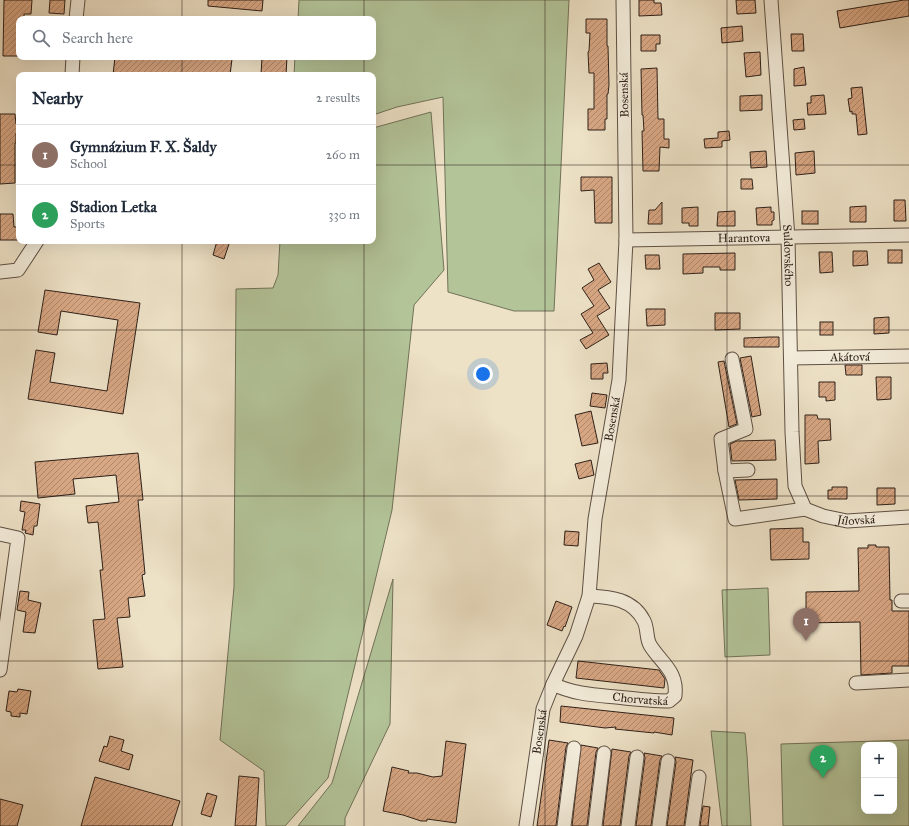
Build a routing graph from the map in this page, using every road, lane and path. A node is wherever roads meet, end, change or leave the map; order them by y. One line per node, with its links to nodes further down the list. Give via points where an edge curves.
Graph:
1 (78, 0): 4 (street)
2 (623, 0): 9 (street, Bosenská)
3 (771, 0): 8 (street, Suldovského)
4 (76, 16)
5 (73, 60): 6 (street)
6 (72, 72)
7 (909, 235): 8 (street, Harantova)
8 (788, 238): 9 (street, Harantova); 13 (street, Suldovského)
9 (626, 240): 20 (street, Bosenská, via 619,380 594,519)
10 (35, 244): 11 (street, via 18,270)
11 (0, 272)
12 (909, 356): 13 (street, Akátová)
13 (791, 358): 17 (street, Suldovského, via 795,486)
14 (732, 359): 16 (street, via 746,429 721,438)
15 (748, 470): 16 (street)
16 (725, 471): 17 (street, via 735,519)
17 (806, 509): 18 (street, Jílovská, via 847,521)
18 (909, 517)
19 (0, 534): 21 (street, via 18,538)
20 (589, 596): 24 (street, Bosenská, via 576,636); 24 (street, Chorvatská, via 622,600 638,613 645,622 650,645 668,666 676,687 675,696 669,701 584,694 564,690)
21 (0, 670)
22 (909, 680): 23 (street)
23 (856, 682)
24 (553, 684): 30 (street, Bosenská, via 543,709)
25 (574, 748): 31 (street)
26 (604, 754): 32 (street)
27 (637, 757): 33 (street)
28 (668, 761): 34 (street)
29 (699, 777): 35 (street)
30 (526, 826)
31 (564, 826)
32 (595, 826)
33 (628, 826)
34 (659, 826)
35 (692, 826)

